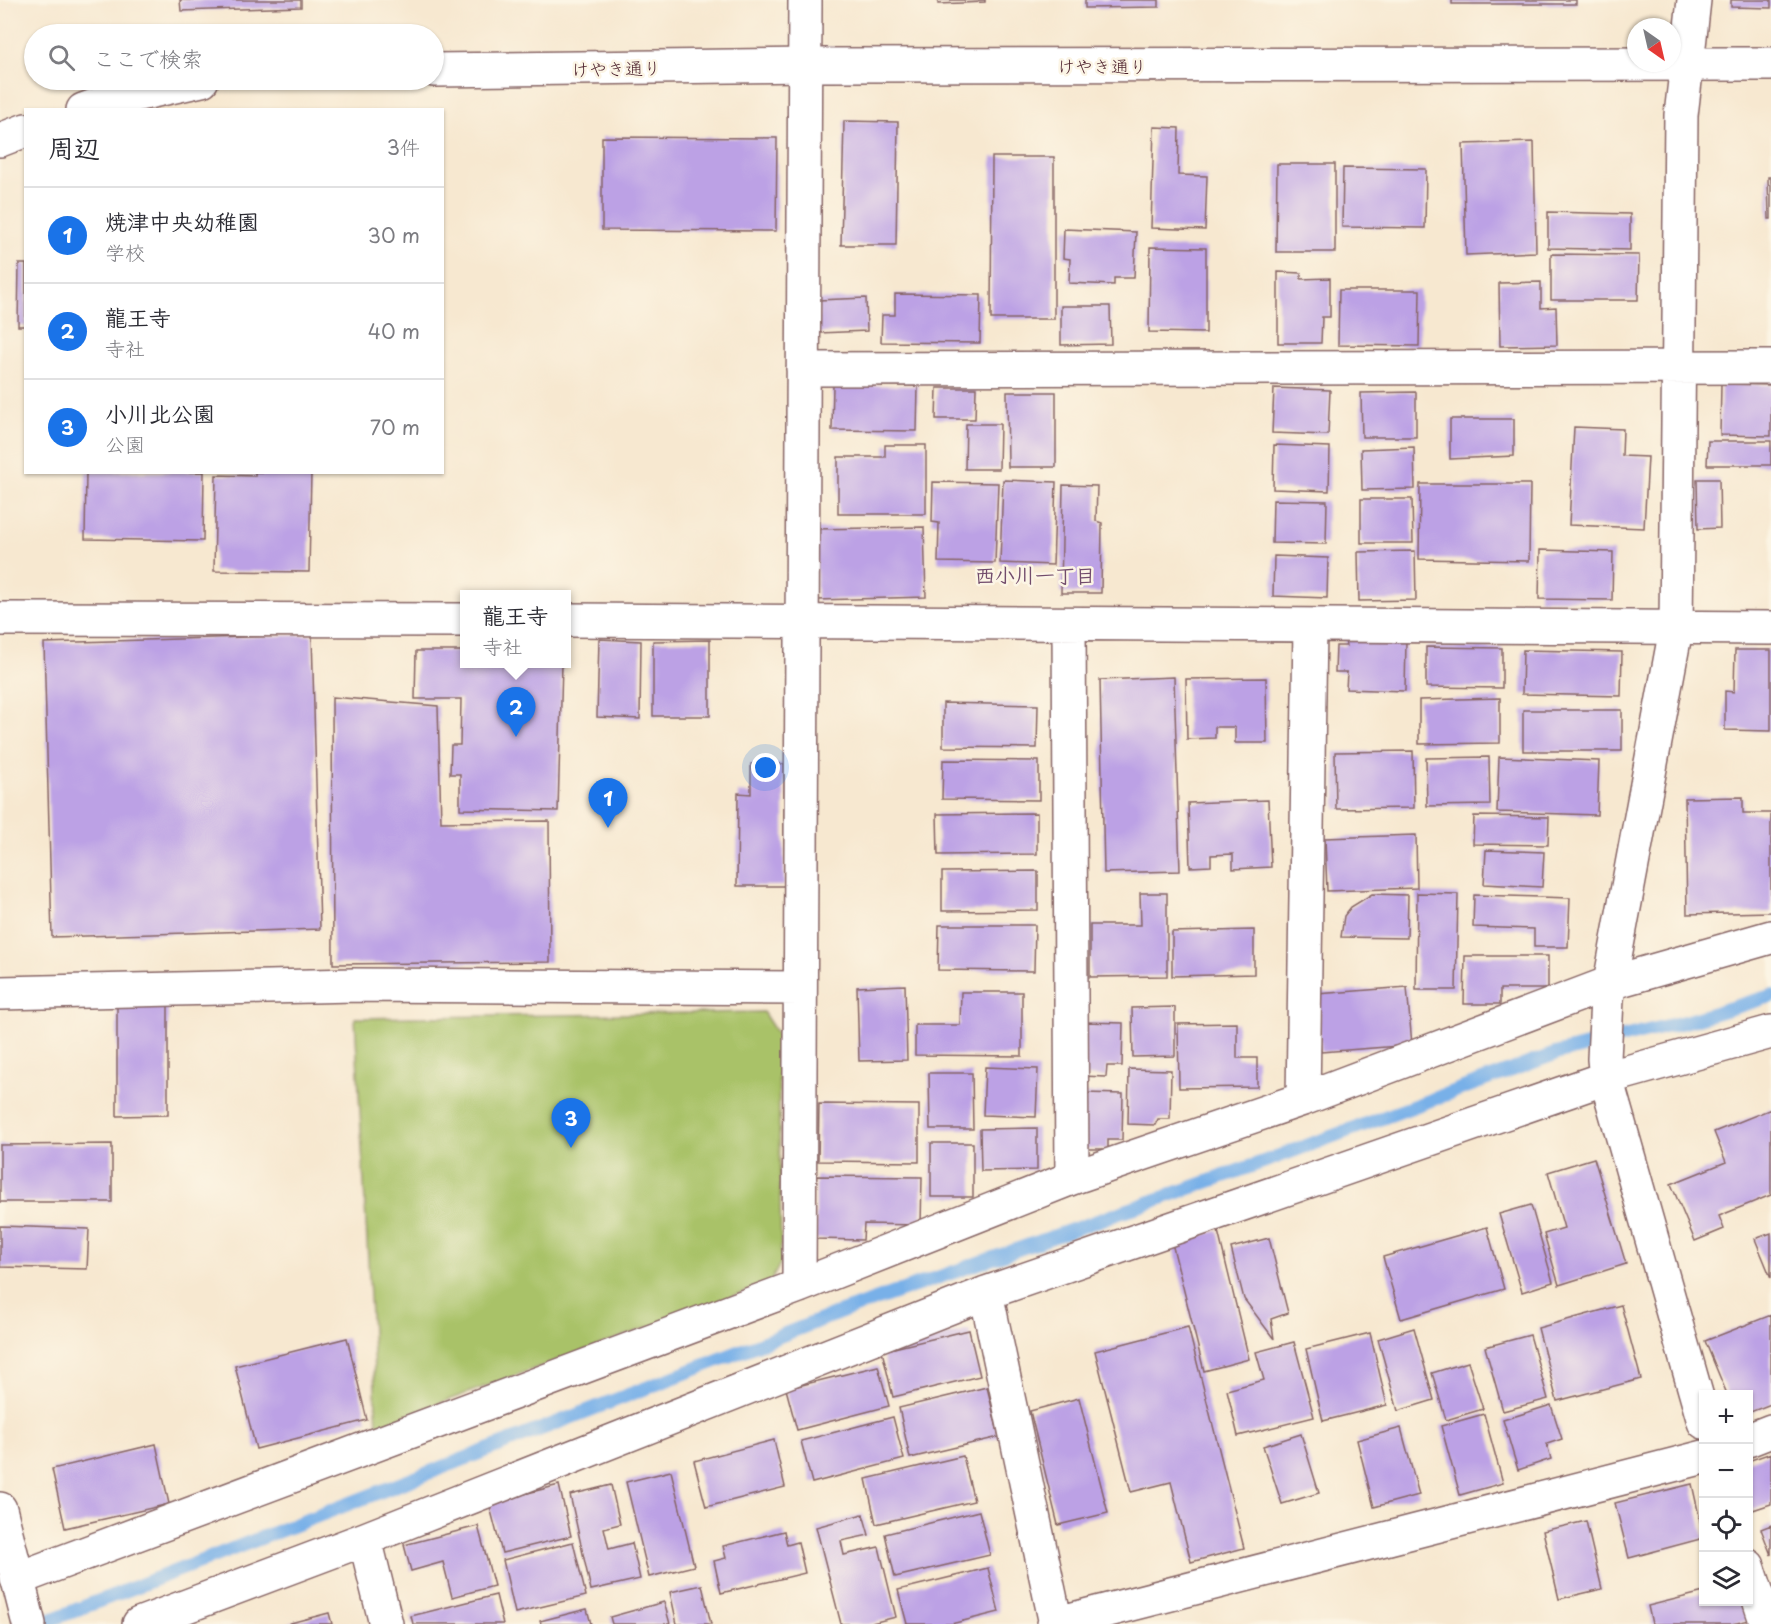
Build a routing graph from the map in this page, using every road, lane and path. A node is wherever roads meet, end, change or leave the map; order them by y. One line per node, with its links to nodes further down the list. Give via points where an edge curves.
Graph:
1 (805, 0): 5 (street)
2 (1694, 0): 3 (street)
3 (1687, 64): 4 (street, けやき通り); 5 (street, けやき通り); 11 (street, via 1681,115)
4 (1771, 64)
5 (805, 65): 6 (street, けやき通り); 13 (street)
6 (444, 70)
7 (156, 90): 8 (street)
8 (89, 108)
9 (24, 131): 10 (street)
10 (0, 140)
11 (1677, 367): 12 (street); 13 (street); 21 (street)
12 (1771, 367)
13 (803, 369): 17 (street)
14 (0, 619): 15 (street)
15 (460, 620)
16 (571, 620): 17 (street)
17 (802, 620): 18 (street); 23 (street)
18 (1069, 625): 19 (street); 29 (street)
19 (1310, 627): 21 (street); 28 (street)
20 (1771, 628): 21 (street)
21 (1676, 629): 24 (street)
22 (1771, 937): 24 (street)
23 (800, 988): 25 (street, via 354,985); 30 (street)
24 (1609, 991): 27 (street); 28 (street)
25 (0, 993)
26 (1771, 1032): 27 (street)
27 (1605, 1068): 31 (street); 32 (street)
28 (1303, 1099): 29 (street)
29 (1072, 1178): 30 (street)
30 (799, 1286): 39 (street)
31 (986, 1293): 37 (street); 43 (street)
32 (1699, 1404)
33 (1771, 1431): 34 (street)
34 (1753, 1438)
35 (1699, 1458): 43 (street)
36 (0, 1509): 39 (street)
37 (365, 1539): 41 (street); 42 (street)
38 (1753, 1579): 44 (street)
39 (19, 1584): 40 (street)
40 (29, 1624)
41 (140, 1624)
42 (386, 1624)
43 (1055, 1624)
44 (1767, 1624)

